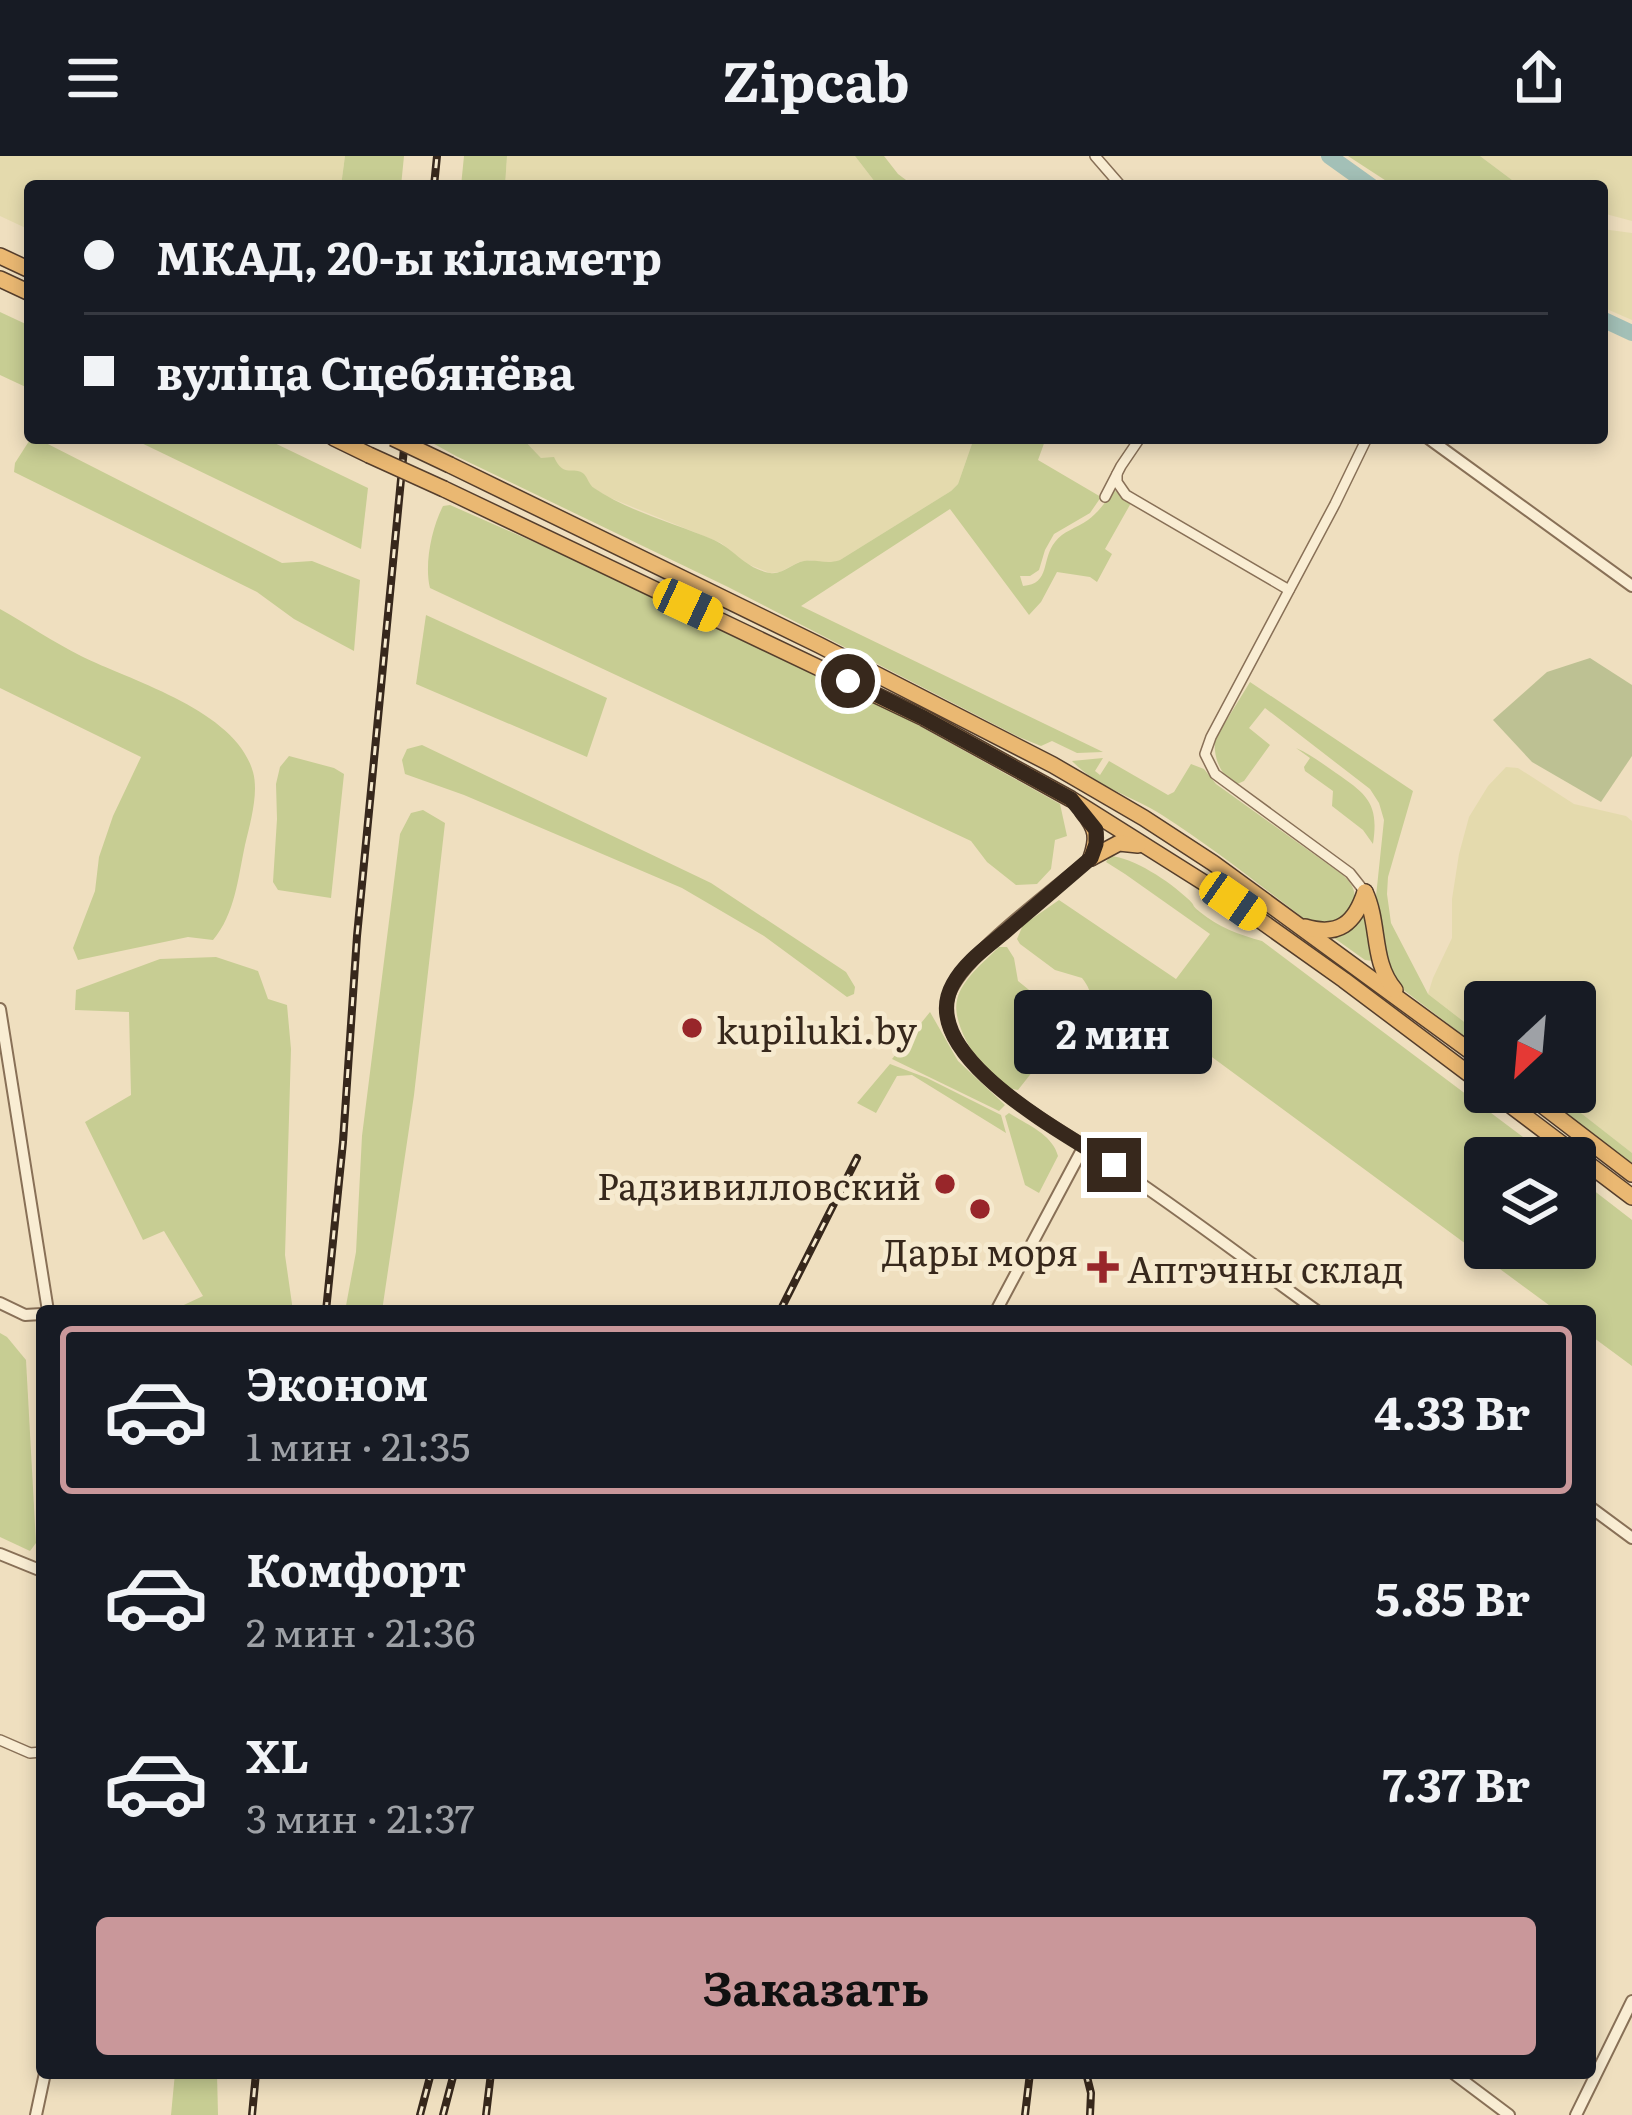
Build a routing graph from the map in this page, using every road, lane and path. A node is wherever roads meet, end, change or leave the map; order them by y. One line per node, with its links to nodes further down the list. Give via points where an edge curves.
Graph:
1 (1095, 156): 2 (street)
2 (1116, 180)
3 (346, 444): 12 (highway, bridge, via 924,718)
4 (406, 444): 16 (highway, bridge, via 1010,742 1126,808)
5 (1137, 444): 8 (street)
6 (1364, 444): 11 (street)
7 (1436, 444): 10 (street)
8 (1117, 474): 9 (street); 11 (street, via 1126,495)
9 (1105, 497)
10 (1632, 586)
11 (1289, 590): 15 (street, via 1205,754 1215,774)
12 (1071, 799): 13 (highway); 14 (highway, via 1096,830)
13 (1164, 856): 14 (highway, via 1126,843); 20 (highway)
14 (1091, 858): 23 (street, via 978,954 952,986 946,1015 962,1049 996,1086)
15 (1365, 892): 16 (highway, via 1344,925 1325,932); 17 (highway, via 1385,979)
16 (1298, 924): 17 (highway)
17 (1407, 1003): 19 (highway)
18 (0, 1009): 27 (street)
19 (1464, 1046)
20 (1464, 1070)
21 (1521, 1113): 25 (highway)
22 (1552, 1113): 24 (highway)
23 (1084, 1146): 28 (street); 29 (street)
24 (1632, 1174)
25 (1632, 1197)
26 (0, 1303): 30 (street)
27 (44, 1305)
28 (998, 1305)
29 (1309, 1305)
30 (36, 1313)
31 (1596, 1512): 32 (street)
32 (1632, 1538)
33 (0, 1554): 34 (street)
34 (36, 1569)
35 (0, 1740): 36 (street)
36 (36, 1752)
37 (1632, 2001): 38 (street)
38 (1596, 2074)
39 (45, 2079): 42 (street)
40 (1461, 2079): 43 (street)
41 (1594, 2079): 44 (street)
42 (36, 2115)
43 (1509, 2115)
44 (1576, 2115)

